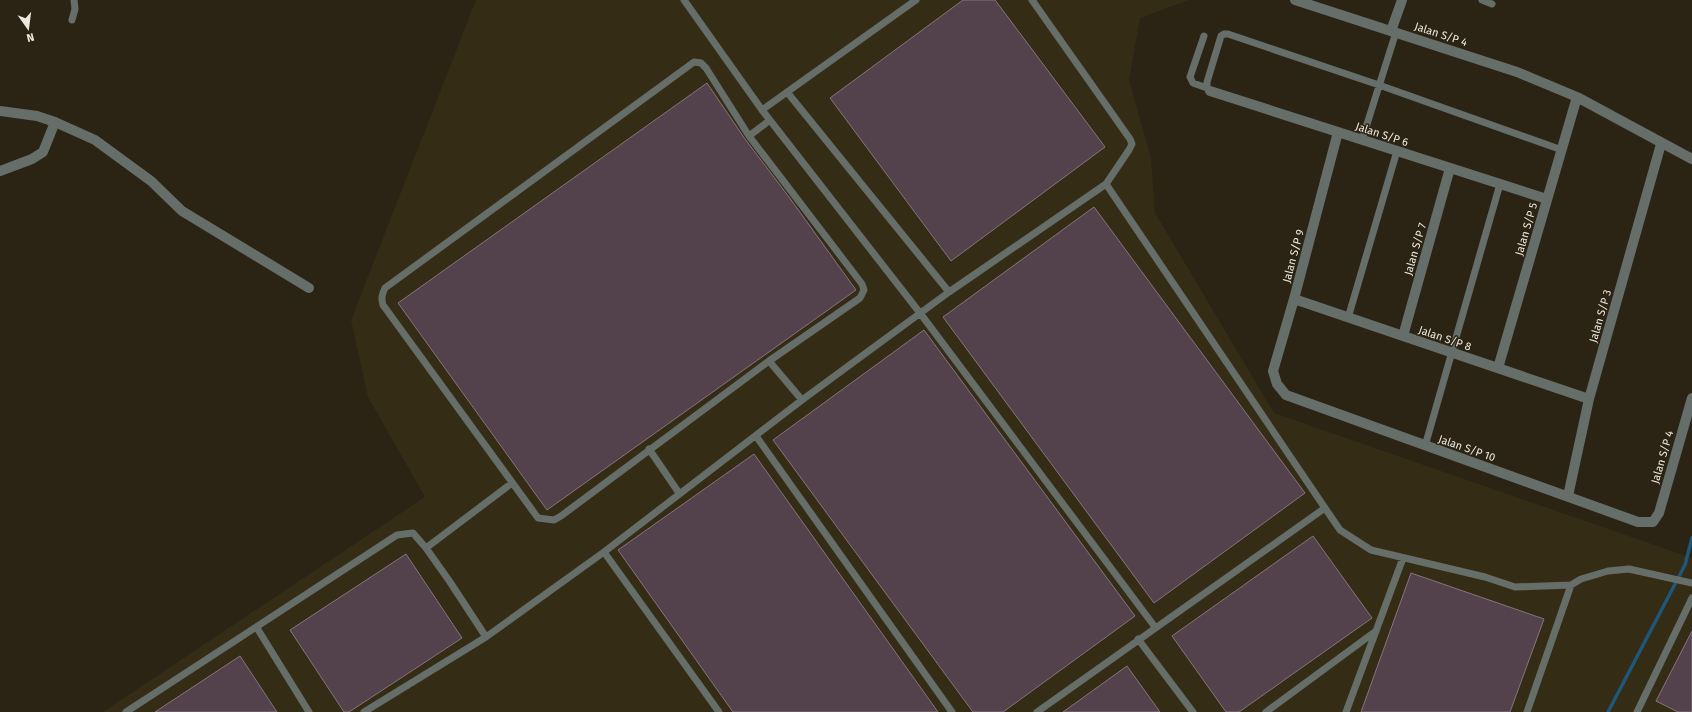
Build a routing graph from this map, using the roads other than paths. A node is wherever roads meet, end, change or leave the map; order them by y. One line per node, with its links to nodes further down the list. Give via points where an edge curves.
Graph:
1 (74, 0): 9 (lane)
2 (684, 0): 16 (lane)
3 (916, 0): 14 (lane)
4 (1032, 0): 29 (lane, via 1130,139 1132,144 1129,150)
5 (1295, 0): 10 (street, Jalan S/P 4)
6 (1402, 0): 10 (street)
7 (1482, 0): 8 (lane)
8 (1492, 4)
9 (72, 20)
10 (1394, 32): 12 (lane); 15 (street, Jalan S/P 4, via 1517,72)
11 (1204, 36): 13 (lane, via 1190,77 1193,83)
12 (1380, 85): 13 (lane, via 1224,34 1220,36 1207,82); 22 (lane); 24 (lane)
13 (1208, 90): 20 (street, Jalan S/P 6)
14 (788, 92): 16 (lane); 33 (lane)
15 (1577, 97): 23 (street, Jalan S/P 4); 24 (street, Jalan S/P 5)
16 (762, 110): 18 (lane)
17 (0, 111): 19 (street, via 37,116)
18 (770, 120): 21 (lane); 35 (lane)
19 (55, 122): 28 (street, via 43,152); 32 (street, via 95,140 151,181 182,211)
20 (1338, 132): 22 (street, Jalan S/P 6); 34 (street, Jalan S/P 9)
21 (749, 136): 39 (lane, via 864,290 860,298); 48 (lane, via 706,68 701,63 694,62 385,288 381,299 383,305)
22 (1362, 140): 25 (street, Jalan S/P 6)
23 (1661, 144): 26 (street, Jalan S/P 4); 43 (street, Jalan S/P 3)
24 (1562, 150): 31 (street, Jalan S/P 5)
25 (1397, 151): 27 (street, Jalan S/P 6); 36 (lane)
26 (1690, 155)
27 (1450, 168): 30 (street, Jalan S/P 6); 37 (street, Jalan S/P 7)
28 (0, 171)
29 (1106, 184): 33 (lane); 51 (lane)
30 (1500, 184): 31 (street, Jalan S/P 6); 38 (lane)
31 (1547, 199): 40 (street, Jalan S/P 5)
32 (309, 288)
33 (949, 292): 35 (lane)
34 (1294, 300): 36 (street, Jalan S/P 8); 41 (street, Jalan S/P 9, via 1273,371)
35 (920, 313): 44 (lane); 59 (lane)
36 (1348, 318): 37 (street, Jalan S/P 8)
37 (1402, 336): 38 (street, Jalan S/P 8)
38 (1452, 353): 40 (street, Jalan S/P 8); 46 (lane)
39 (769, 361): 44 (lane); 47 (lane)
40 (1498, 368): 43 (street, Jalan S/P 8)
41 (1277, 384): 46 (street, Jalan S/P 10, via 1286,395)
42 (1692, 398): 52 (street, Jalan S/P 4, via 1659,513)
43 (1589, 399): 50 (street, Jalan S/P 3)
44 (802, 400): 45 (lane)
45 (756, 436): 49 (lane); 68 (lane)
46 (1425, 446): 50 (street, Jalan S/P 10)
47 (649, 449): 48 (lane, via 554,520 538,518); 49 (lane)
48 (512, 483): 53 (lane)
49 (679, 493): 54 (lane)
50 (1568, 496): 52 (street, Jalan S/P 10, via 1638,522)
51 (1325, 508): 55 (lane, via 1340,530 1371,550); 59 (lane)
52 (1653, 522)
53 (426, 548): 60 (lane, via 413,533 397,535); 62 (lane)
54 (604, 552): 62 (lane); 67 (lane)
55 (1402, 558): 57 (lane, via 1485,577 1515,587); 61 (lane)
56 (1688, 582): 57 (lane, via 1629,569 1608,571 1581,579)
57 (1571, 585): 73 (lane)
58 (1692, 598): 74 (lane)
59 (1155, 627): 63 (lane)
60 (257, 628): 64 (lane); 65 (lane)
61 (1376, 631): 71 (lane); 72 (lane)
62 (486, 637): 66 (lane)
63 (1138, 639): 69 (lane); 70 (lane)
64 (126, 712)
65 (309, 712)
66 (364, 712)
67 (719, 712)
68 (952, 712)
69 (1037, 712)
70 (1193, 712)
71 (1266, 712)
72 (1346, 712)
73 (1527, 712)
74 (1637, 712)

